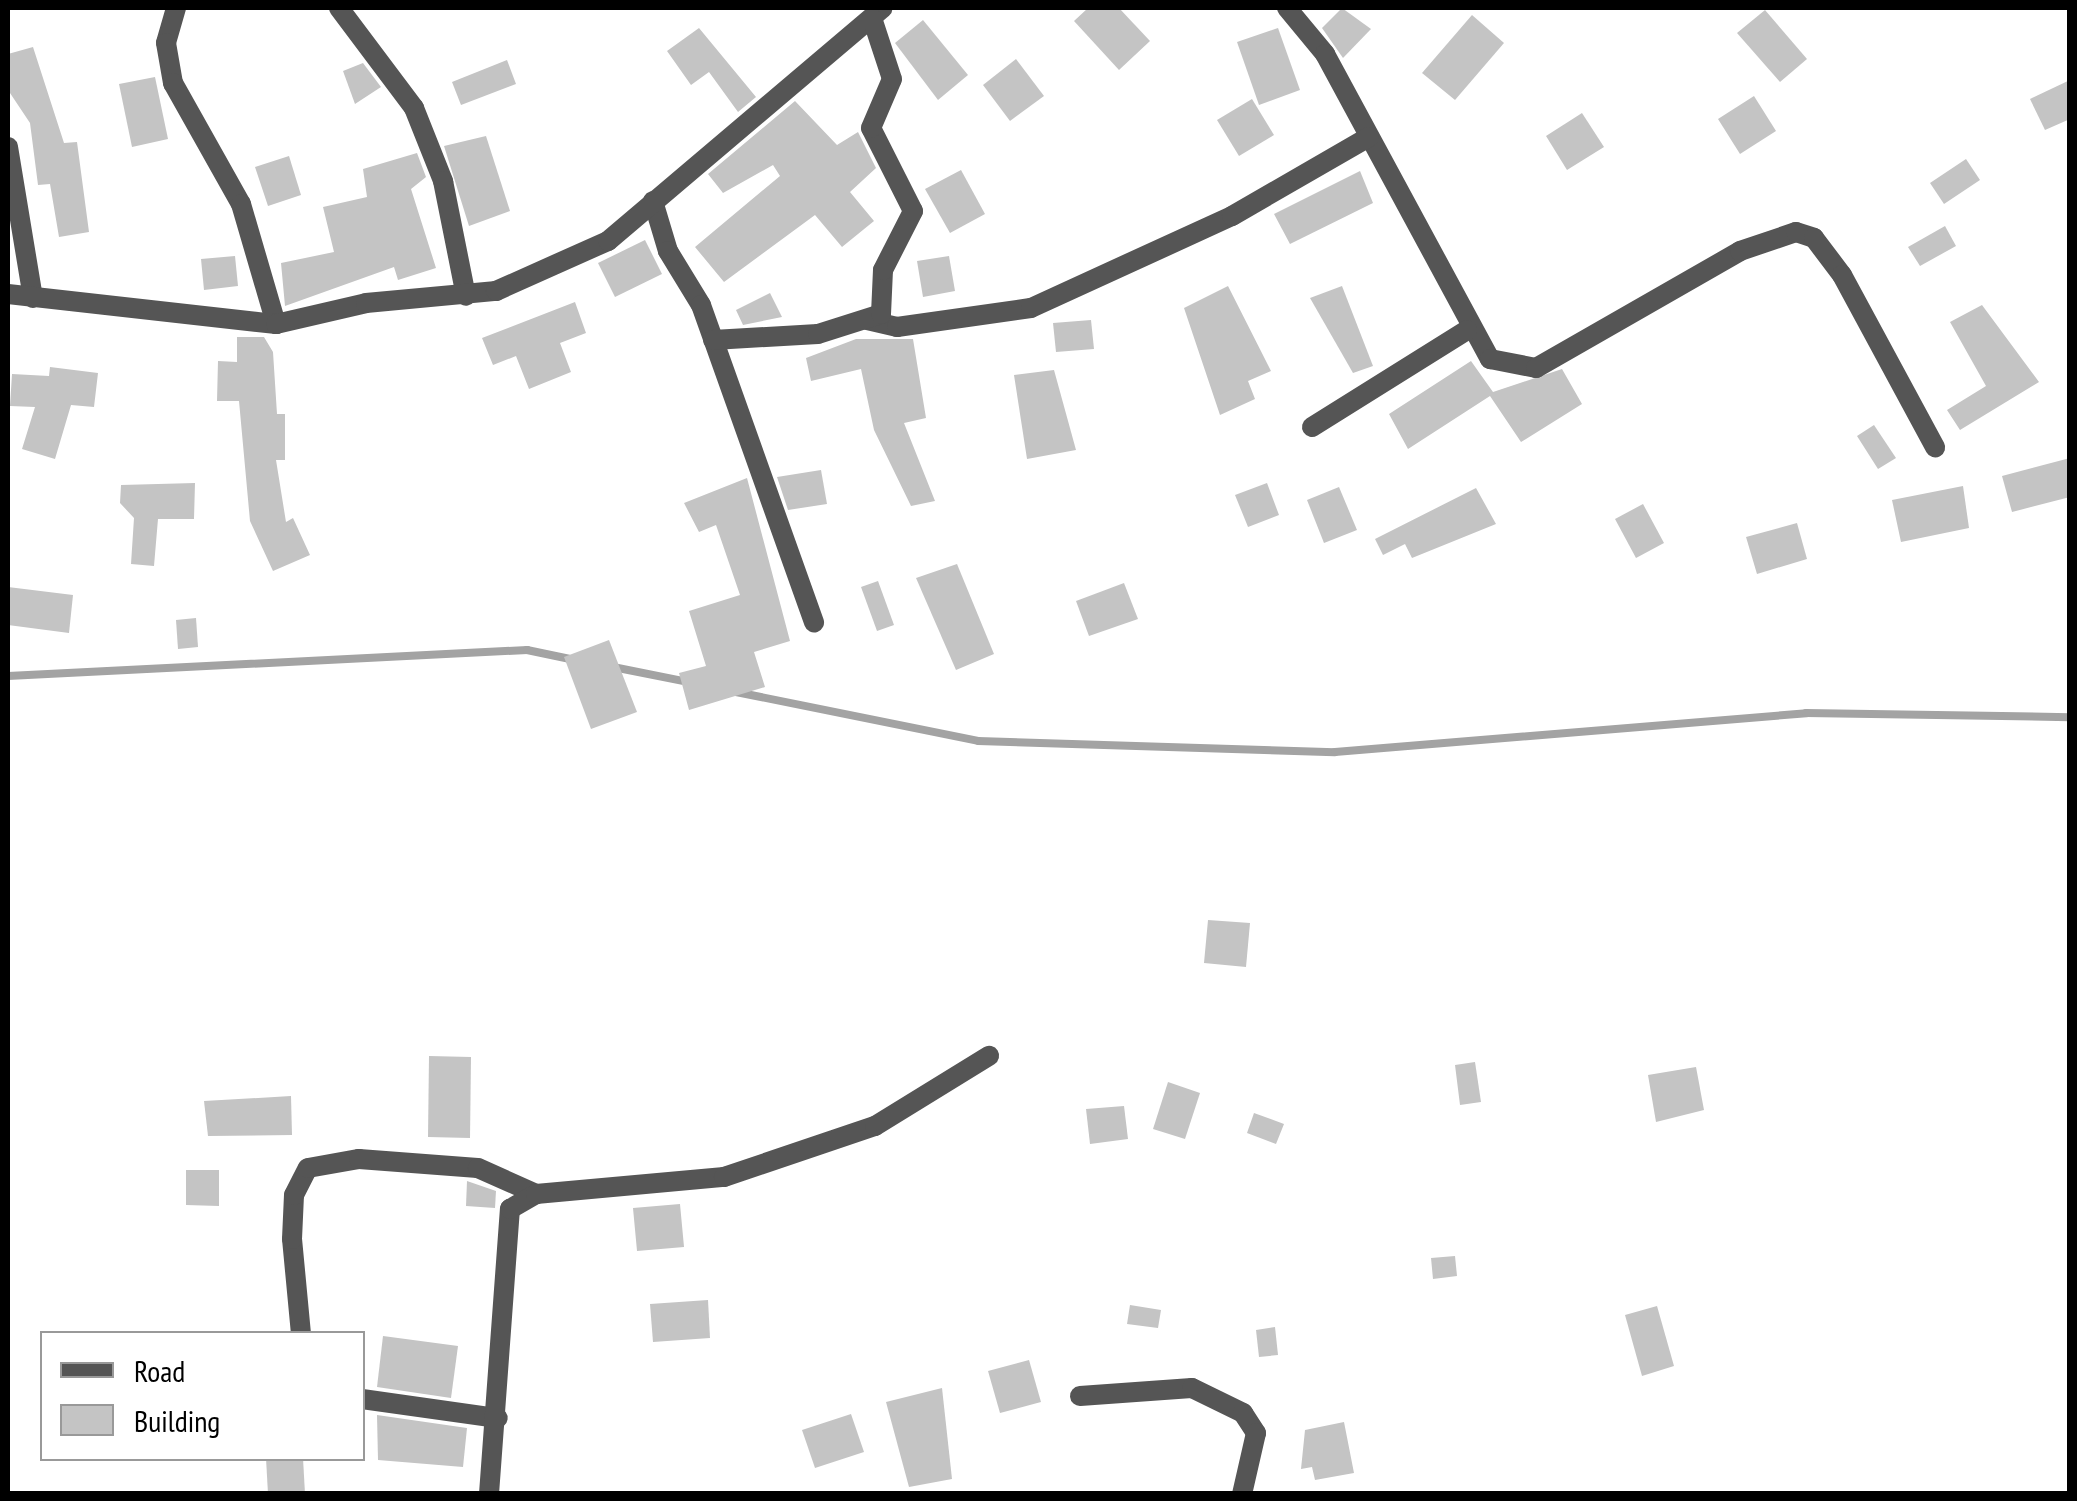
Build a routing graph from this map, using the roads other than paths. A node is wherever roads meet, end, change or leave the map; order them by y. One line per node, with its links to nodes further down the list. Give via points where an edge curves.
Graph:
1 (176, 8): 12 (street, via 166,42 173,83 241,204)
2 (339, 8): 9 (street, via 414,108 451,210)
3 (1287, 8): 5 (street, via 1325,54)
4 (878, 13): 7 (street); 11 (street, via 892,80 871,128 912,211 883,270 881,314)
5 (1369, 137): 11 (street, via 1232,216 1031,308 897,327); 13 (street)
6 (8, 147): 10 (street)
7 (652, 201): 9 (street, via 608,240); 14 (street)
8 (8, 294): 10 (street)
9 (466, 296): 12 (street, via 366,304)
10 (33, 298): 12 (street)
11 (867, 320): 14 (street, via 818,334)
12 (276, 324)
13 (1467, 330): 15 (street); 16 (street, via 1490,359 1536,368 1740,251 1796,232 1814,238 1842,275)
14 (713, 340): 17 (street)
15 (1312, 427)
16 (1935, 447)
17 (814, 623)
18 (989, 1056): 19 (street, via 875,1126 724,1177)
19 (536, 1194): 20 (street, via 478,1168 359,1159 308,1168 294,1195); 23 (street, via 510,1208)
20 (300, 1331)
21 (1080, 1396): 25 (street, via 1192,1388 1243,1413 1256,1433)
22 (365, 1399): 23 (street)
23 (498, 1418): 24 (street)
24 (489, 1494)
25 (1242, 1494)

